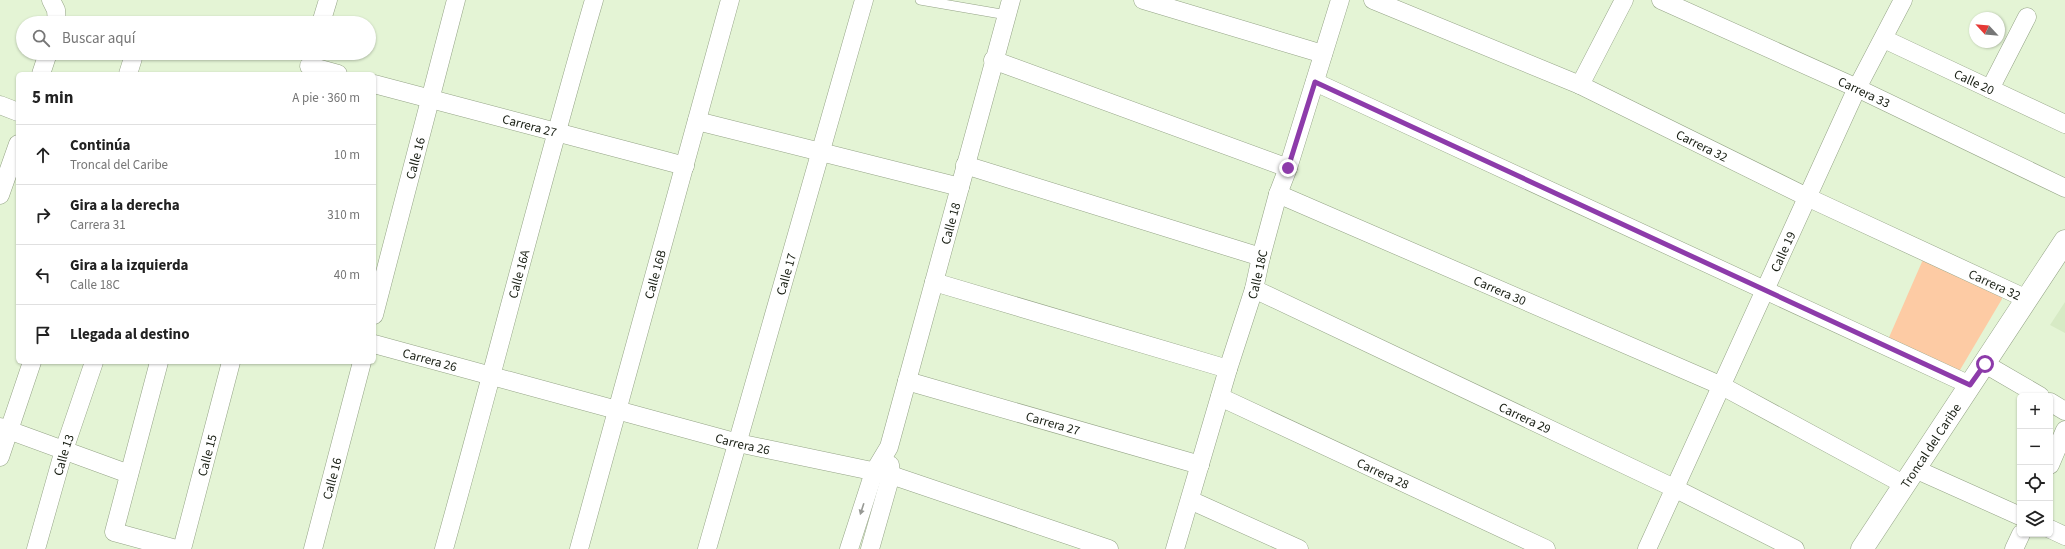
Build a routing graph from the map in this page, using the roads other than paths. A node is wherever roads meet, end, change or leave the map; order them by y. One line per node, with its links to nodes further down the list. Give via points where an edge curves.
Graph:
1 (51, 0): 15 (street)
2 (328, 0): 16 (street)
3 (456, 0): 30 (street, Calle 16)
4 (594, 0): 35 (street, Calle 16A)
5 (730, 0): 33 (street, Calle 16B)
6 (864, 0): 37 (street, Calle 17)
7 (920, 0): 14 (lane)
8 (1142, 0): 19 (street)
9 (1340, 0): 19 (street, Calle 18C)
10 (1373, 0): 27 (street, Carrera 32)
11 (1624, 0): 27 (street)
12 (1661, 0): 28 (street, Carrera 33)
13 (1901, 1): 18 (street, Calle 19)
14 (1009, 7): 21 (street, Calle 18)
15 (56, 16)
16 (323, 16)
17 (2028, 17): 29 (street)
18 (1884, 40): 28 (street, Calle 19); 29 (street, Calle 20)
19 (1323, 54): 25 (street, Calle 18C)
20 (46, 60): 23 (street)
21 (993, 60): 38 (street, Calle 18); 40 (street)
22 (310, 64): 24 (street)
23 (43, 72)
24 (332, 72)
25 (1315, 82): 40 (street, Calle 18C); 50 (street)
26 (376, 85): 30 (street, Carrera 27)
27 (1580, 85): 45 (street, Carrera 32)
28 (1857, 88): 42 (street, Carrera 33); 45 (street, Calle 19)
29 (1990, 89): 34 (street, Calle 20)
30 (430, 99): 35 (street, Carrera 27); 52 (street, Calle 16)
31 (0, 105): 32 (street)
32 (16, 111)
33 (697, 122): 37 (street); 39 (street, Calle 16B)
34 (2065, 124)
35 (556, 132): 39 (street, Carrera 27); 61 (street, Calle 16A)
36 (16, 150): 44 (street)
37 (821, 152): 41 (street); 72 (street, Calle 17)
38 (965, 165): 41 (street, Calle 18); 47 (street)
39 (684, 166): 68 (street, Calle 16B)
40 (1288, 168): 43 (street, Calle 18C)
41 (960, 187): 48 (street, Calle 18)
42 (2065, 188)
43 (1278, 194): 47 (street, Calle 18C); 64 (street, Carrera 30)
44 (0, 195)
45 (1808, 198): 50 (street, Calle 19); 51 (street, Carrera 32)
46 (2062, 254): 51 (main road, Troncal del Caribe)
47 (1261, 257): 49 (street, Calle 18C)
48 (934, 282): 60 (street); 62 (street, Calle 18)
49 (1254, 289): 60 (street, Calle 18C); 80 (street, Carrera 29)
50 (1766, 292): 63 (street); 64 (street, Calle 19)
51 (2027, 299): 59 (main road, Troncal del Caribe)
52 (376, 308)
53 (376, 345): 61 (street, Carrera 26)
54 (31, 364): 70 (street)
55 (93, 364): 73 (street, Calle 13)
56 (158, 364): 77 (street)
57 (230, 364): 88 (street, Calle 15)
58 (361, 364): 89 (street, Calle 16)
59 (1985, 364): 63 (main road, Troncal del Caribe); 65 (street)
60 (1228, 369): 66 (street, Calle 18C)
61 (492, 376): 68 (street, Carrera 26); 90 (street, Calle 16A)
62 (907, 381): 76 (street, Carrera 27); 78 (street, Calle 18)
63 (1970, 385): 79 (main road, Troncal del Caribe)
64 (1722, 386): 79 (street, Carrera 30); 80 (street, Calle 19)
65 (2035, 393)
66 (1220, 396): 76 (street, Calle 18C); 98 (street, Carrera 28)
67 (2053, 404): 69 (street)
68 (617, 410): 72 (street, Carrera 26); 91 (street, Calle 16B)
69 (2065, 411)
70 (4, 429): 73 (street); 74 (street)
71 (2065, 430): 75 (street)
72 (738, 443): 78 (street, Carrera 26); 92 (street, Calle 17)
73 (64, 450): 77 (street); 86 (street, Calle 13)
74 (0, 457)
75 (2053, 458)
76 (1200, 465): 81 (street, Calle 18C)
77 (129, 474): 87 (street, via 114,532)
78 (882, 474): 93 (street, Calle 18, one-way to 93); 94 (street, Calle 18); 95 (street, Carrera 26)
79 (1910, 477): 82 (street); 101 (main road, Troncal del Caribe)
80 (1674, 488): 99 (street, Calle 19); 100 (street, Carrera 29)
81 (1190, 500): 96 (street, Calle 18C); 97 (street)
82 (2017, 515)
83 (2053, 530): 84 (street)
84 (2065, 536)
85 (2020, 537): 102 (street)
86 (36, 549)
87 (176, 549)
88 (182, 549)
89 (313, 549)
90 (444, 549)
91 (579, 549)
92 (707, 549)
93 (848, 549)
94 (870, 549)
95 (1109, 549)
96 (1175, 549)
97 (1299, 549)
98 (1546, 549)
99 (1647, 549)
100 (1795, 549)
101 (1862, 549)
102 (2014, 549)

